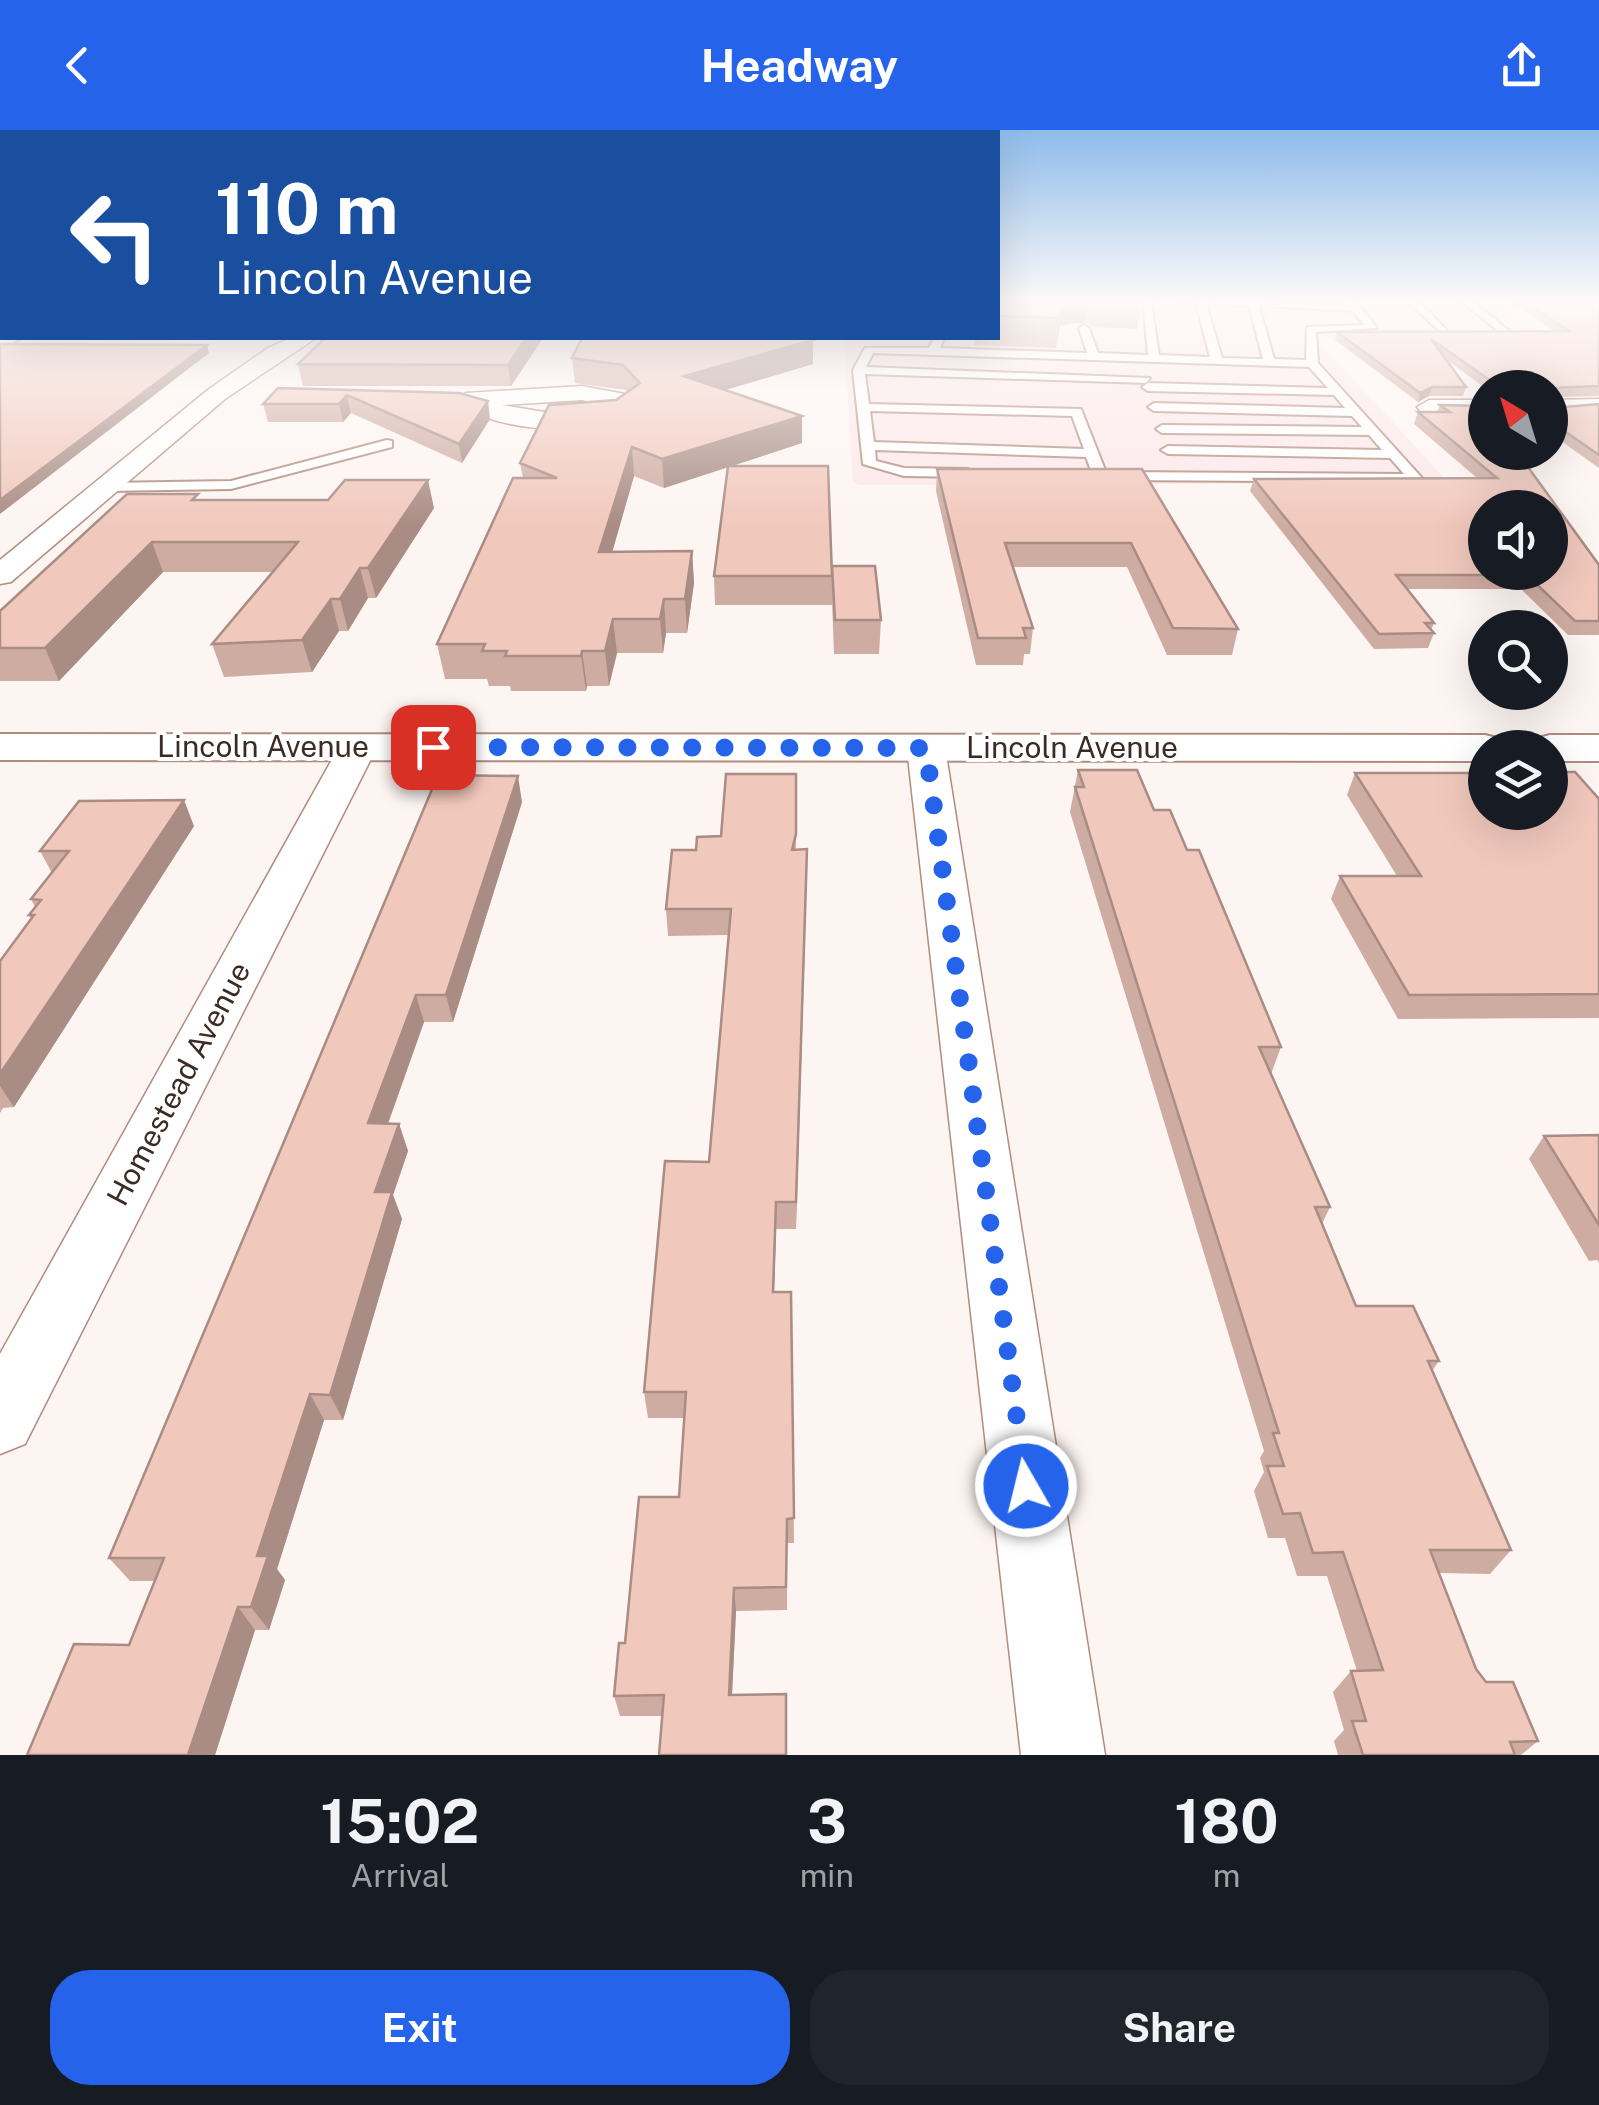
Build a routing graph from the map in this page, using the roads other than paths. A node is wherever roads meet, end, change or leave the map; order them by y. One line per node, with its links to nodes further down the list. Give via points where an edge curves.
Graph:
1 (1143, 374): 20 (lane)
2 (243, 375): 14 (street)
3 (859, 375): 9 (lane)
4 (999, 375): 8 (lane)
5 (1120, 375): 8 (lane)
6 (1152, 375): 13 (lane)
7 (1321, 375): 13 (lane)
8 (1062, 377): 12 (lane)
9 (860, 386): 10 (lane); 23 (lane)
10 (878, 387)
11 (954, 389): 12 (lane)
12 (1066, 391): 24 (lane)
13 (1337, 392): 25 (lane)
14 (216, 394): 15 (street); 37 (street)
15 (253, 394)
16 (440, 396): 17 (street)
17 (466, 400): 17 (street, via 557,422 599,420 626,408 582,393)
18 (1568, 406): 19 (street)
19 (1599, 406)
20 (1154, 407): 25 (lane); 26 (lane)
21 (1429, 407): 22 (street)
22 (1468, 407)
23 (861, 408): 24 (lane); 29 (lane)
24 (1076, 412): 31 (lane)
25 (1356, 412): 27 (lane)
26 (1162, 430): 27 (lane); 30 (lane)
27 (1374, 432): 32 (lane)
28 (388, 444): 37 (lane, via 232,486)
29 (867, 446): 31 (lane); 33 (lane, via 870,464)
30 (1168, 450): 32 (lane); 36 (lane)
31 (1092, 453): 35 (lane)
32 (1394, 454): 36 (lane, via 1416,478)
33 (982, 474)
34 (1080, 475): 35 (lane)
35 (1100, 476): 36 (lane)
36 (1180, 476)
37 (105, 488): 38 (street)
38 (0, 575)
39 (0, 747): 40 (street, Lincoln Avenue)
40 (358, 747): 41 (street, Lincoln Avenue); 45 (street, Homestead Avenue)
41 (926, 748): 42 (street, Lincoln Avenue); 46 (street)
42 (1468, 748)
43 (1568, 748): 44 (street)
44 (1599, 748)
45 (0, 1421)
46 (1064, 1755)

